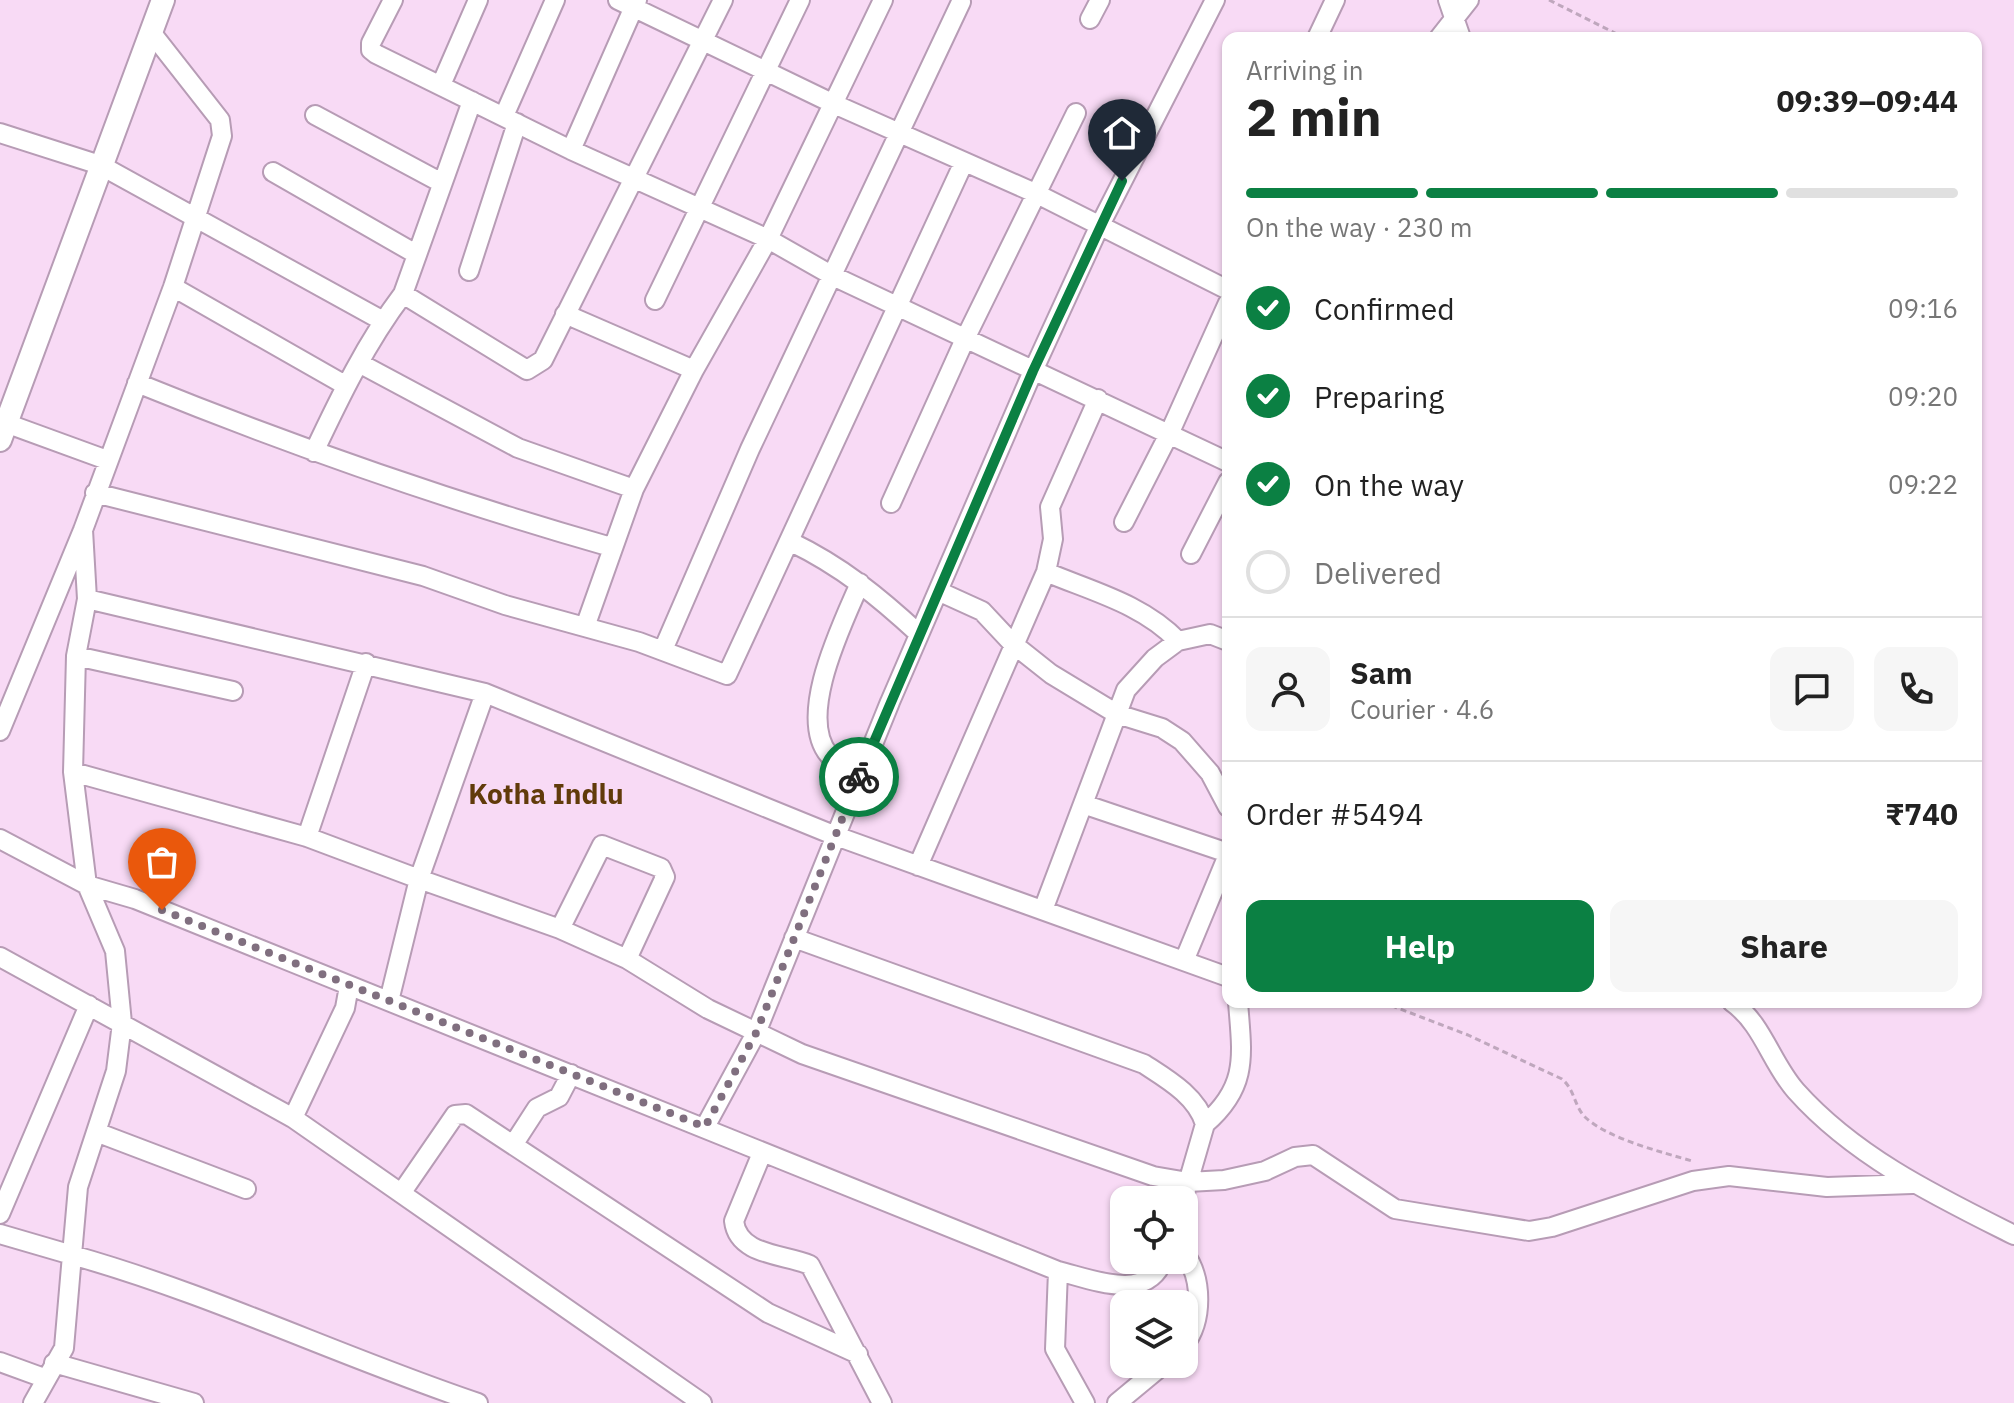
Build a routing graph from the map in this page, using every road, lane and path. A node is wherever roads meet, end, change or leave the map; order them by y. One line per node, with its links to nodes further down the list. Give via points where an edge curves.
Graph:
1 (163, 0): 17 (street)
2 (393, 0): 24 (street, via 371,50)
3 (478, 0): 24 (street)
4 (555, 0): 29 (street)
5 (723, 0): 22 (street)
6 (800, 0): 23 (street)
7 (883, 0): 26 (street)
8 (1100, 0): 16 (street)
9 (1215, 0): 41 (street)
10 (1335, 0): 18 (street)
11 (1469, 0): 15 (street)
12 (1549, 0): 21 (path)
13 (630, 2): 22 (street); 32 (street)
14 (961, 2): 31 (street)
15 (1451, 9): 19 (street); 20 (street)
16 (1090, 19)
17 (151, 32): 34 (street); 40 (street, via 223,128)
18 (1320, 32)
19 (1441, 32)
20 (1459, 32)
21 (1613, 32)
22 (705, 40): 23 (street); 36 (street)
23 (768, 71): 26 (street); 39 (street)
24 (441, 85): 25 (street)
25 (472, 101): 29 (street); 37 (street)
26 (834, 104): 31 (street); 42 (street)
27 (1076, 113): 38 (street)
28 (315, 115): 37 (street)
29 (510, 120): 32 (street); 44 (street)
30 (0, 133): 34 (street)
31 (900, 134): 33 (street); 45 (street)
32 (571, 150): 36 (street)
33 (964, 162): 38 (street); 50 (street)
34 (100, 165): 40 (street); 61 (street)
35 (273, 172): 43 (street)
36 (635, 177): 39 (street); 51 (street)
37 (440, 182): 43 (street)
38 (1035, 193): 41 (street); 54 (street)
39 (702, 209): 42 (street); 49 (street)
40 (194, 217): 46 (street); 53 (street)
41 (1099, 227): 47 (street); 57 (street)
42 (768, 239): 45 (street); 56 (street)
43 (416, 254): 48 (street)
44 (469, 271)
45 (833, 276): 50 (street); 84 (street)
46 (173, 287): 58 (street); 59 (street)
47 (1222, 287)
48 (403, 294): 51 (street, via 527,370 543,360); 53 (street)
49 (655, 300)
50 (900, 306): 54 (street); 72 (street)
51 (565, 314): 56 (street)
52 (1222, 316): 62 (street)
53 (383, 321): 55 (street)
54 (965, 339): 57 (street); 69 (street)
55 (359, 363): 59 (street); 66 (street, via 518,448)
56 (694, 370): 66 (street)
57 (1033, 371): 60 (street); 77 (street)
58 (137, 383): 63 (street); 65 (street)
59 (345, 385): 63 (street)
60 (1098, 399): 62 (street); 75 (street, via 1050,507 1053,539)
61 (2, 428): 65 (street)
62 (1170, 432): 64 (street); 70 (street)
63 (314, 452): 73 (street)
64 (1222, 459)
65 (107, 460): 67 (street)
66 (634, 489): 73 (street)
67 (95, 493): 71 (street); 79 (street, via 423,576)
68 (1222, 494): 74 (street)
69 (891, 503)
70 (1124, 522)
71 (83, 530): 78 (street); 90 (street)
72 (791, 542): 76 (street); 84 (street, via 732,672 722,676)
73 (611, 547): 79 (street)
74 (1191, 554)
75 (1046, 572): 82 (street, via 1138,610); 83 (street)
76 (860, 583): 80 (street); 92 (street, via 828,655 819,712 828,755)
77 (938, 591): 80 (street); 83 (street, via 982,611)
78 (87, 599): 85 (street); 86 (street)
79 (585, 627): 84 (street)
80 (919, 634): 92 (street)
81 (1222, 639): 82 (street, via 1210,634)
82 (1178, 641): 89 (street, via 1138,674)
83 (1012, 643): 89 (street); 99 (street)
84 (663, 650)
85 (76, 656): 87 (street); 91 (street)
86 (366, 663): 88 (street); 96 (street)
87 (233, 691)
88 (485, 693): 95 (street); 101 (street)
89 (1117, 714): 93 (street, via 1162,728 1182,741); 94 (street)
90 (0, 731)
91 (73, 772): 96 (street); 102 (street)
92 (859, 779): 95 (street)
93 (1222, 796)
94 (1083, 804): 98 (street); 103 (street)
95 (836, 836): 99 (street); 105 (street)
96 (307, 837): 101 (street)
97 (0, 839): 102 (street)
98 (1222, 852)
99 (918, 866): 103 (street)
100 (1222, 869): 108 (street)
101 (419, 879): 104 (street); 111 (street)
102 (87, 885): 110 (street, via 135,899); 116 (street, via 115,951)
103 (1043, 910): 108 (street)
104 (560, 929): 107 (street); 107 (street, via 602,845 661,868 665,877)
105 (794, 938): 117 (street); 120 (street, via 1144,1064 1192,1101)
106 (0, 957): 112 (street)
107 (627, 959): 117 (street)
108 (1184, 961): 109 (street)
109 (1222, 975)
110 (349, 986): 111 (street); 119 (street, via 345,1008)
111 (389, 1001): 118 (street)
112 (89, 1005): 116 (street); 132 (street)
113 (1238, 1008): 120 (street, via 1241,1071 1223,1109)
114 (1398, 1008): 125 (path, via 1562,1079 1589,1120 1645,1147)
115 (1738, 1008): 126 (street, via 1795,1090 1833,1127)
116 (122, 1023): 119 (street); 122 (street, via 116,1071)
117 (756, 1033): 121 (street); 127 (street, via 860,1077)
118 (571, 1074): 121 (street); 123 (street, via 557,1099 537,1108)
119 (293, 1118): 131 (street)
120 (1205, 1124): 128 (street)
121 (705, 1127): 124 (street)
122 (96, 1132): 130 (street); 135 (street, via 78,1187)
123 (513, 1145): 131 (street, via 466,1114 455,1115); 138 (street, via 768,1313)
124 (762, 1153): 136 (street); 138 (street, via 734,1221 735,1232 769,1254 810,1265)
125 (1698, 1163)
126 (1912, 1184): 129 (street, via 1827,1187 1729,1176 1693,1181 1529,1231 1395,1209 1313,1155); 134 (street)
127 (1172, 1186)
128 (1186, 1186)
129 (1198, 1188)
130 (246, 1189)
131 (402, 1192): 145 (street)
132 (0, 1214)
133 (0, 1234): 135 (street)
134 (2014, 1235)
135 (72, 1255): 140 (street, via 64,1348); 144 (street, via 148,1276)
136 (1058, 1271): 137 (street, via 1138,1284); 147 (street, via 1055,1349)
137 (1154, 1274)
138 (858, 1354): 146 (street)
139 (0, 1362): 140 (street)
140 (49, 1371): 142 (street); 143 (street)
141 (1147, 1378): 148 (street)
142 (33, 1403)
143 (194, 1403)
144 (478, 1403)
145 (702, 1403)
146 (882, 1403)
147 (1085, 1403)
148 (1117, 1403)

